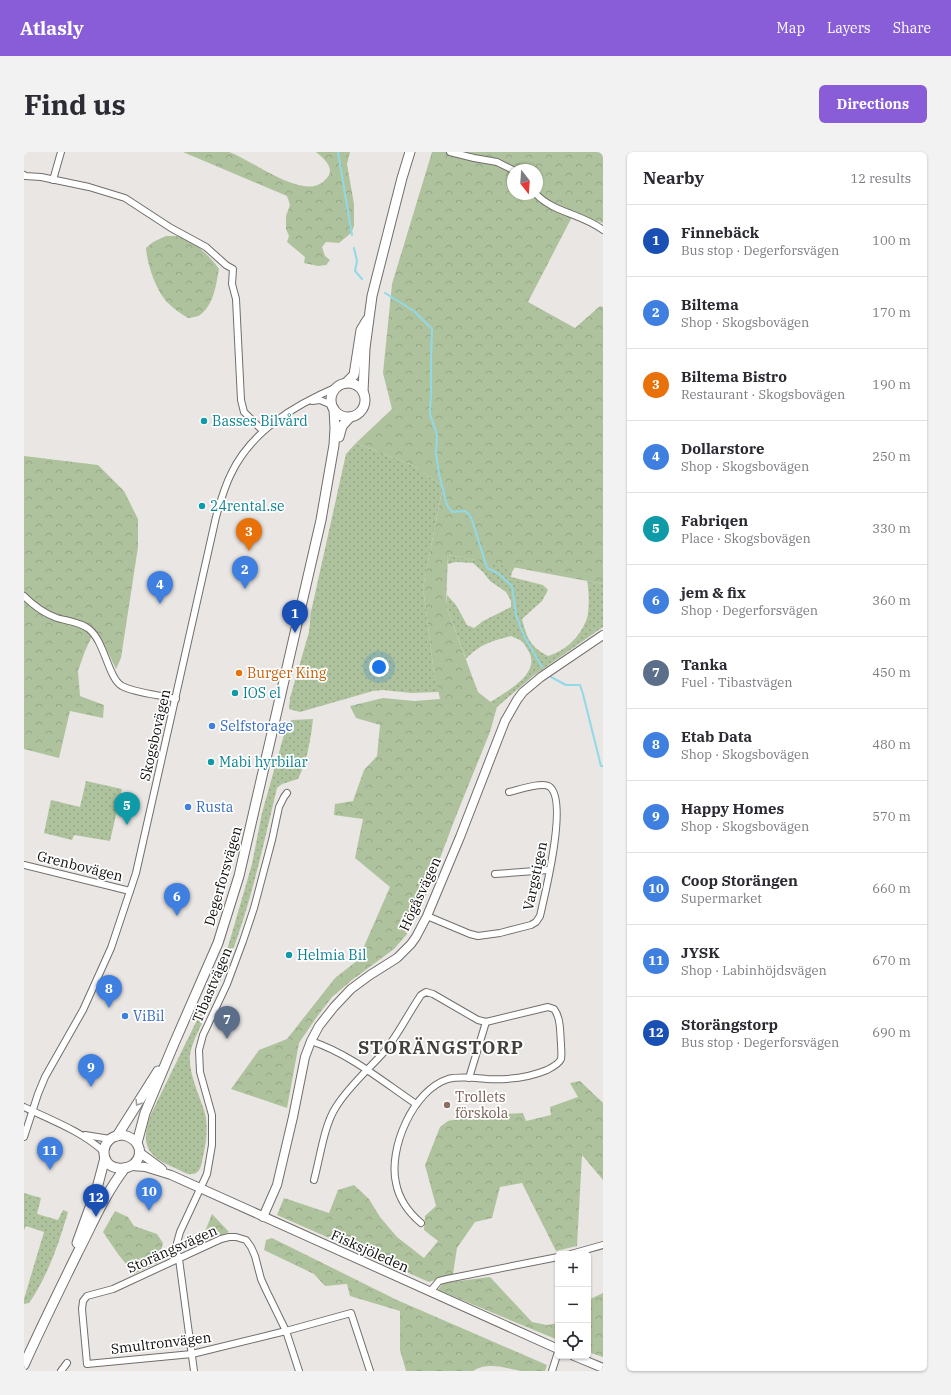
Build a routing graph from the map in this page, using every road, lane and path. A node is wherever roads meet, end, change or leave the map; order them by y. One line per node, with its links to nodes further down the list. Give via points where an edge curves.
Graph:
1 (61, 152): 6 (street)
2 (410, 152): 9 (main road)
3 (450, 152): 4 (street, via 496,162)
4 (507, 167)
5 (24, 175): 6 (street)
6 (53, 180): 16 (street, via 125,198 206,247 233,268 241,400 244,412)
7 (543, 200): 8 (street, via 584,218)
8 (603, 230)
9 (368, 319): 10 (main road, via 361,330 354,374); 12 (main road)
10 (346, 383): 11 (main road); 12 (main road, via 356,385)
11 (337, 387): 13 (street, Skogsbovägen); 14 (main road, via 332,395)
12 (363, 392): 15 (main road, via 363,408)
13 (304, 403): 14 (street, Skogsbovägen, via 320,400); 16 (street, Skogsbovägen)
14 (333, 407): 15 (main road, via 340,415); 17 (main road, Degerforsvägen, via 334,445)
15 (350, 417): 17 (main road, Degerforsvägen, via 340,431 334,476)
16 (263, 431): 20 (street, Skogsbovägen, via 231,473 221,499)
17 (321, 520): 30 (main road, Degerforsvägen, via 239,876 218,943)
18 (24, 596): 20 (street, via 46,612 94,633 115,678 122,686)
19 (603, 635): 27 (street, Högåsvägen, via 532,684 510,710)
20 (176, 699): 26 (street, Skogsbovägen)
21 (509, 792): 24 (street, Vargstigen, via 546,785 554,792 557,813)
22 (287, 793): 45 (street, Tibastvägen, via 279,808 243,941 199,1050 200,1072 211,1105 213,1127 210,1160)
23 (24, 865): 26 (street, Grenbovägen)
24 (549, 870): 25 (street); 27 (street, Vargstigen, via 540,916 531,925 478,936)
25 (495, 874)
26 (130, 891): 35 (street, Skogsbovägen, via 111,948 91,994 44,1077)
27 (427, 916): 29 (street, Högåsvägen, via 411,944 397,958 347,992 319,1026)
28 (486, 1022): 31 (street, via 426,992 420,995 390,1044); 32 (street); 32 (street, via 548,1007 554,1009 560,1031 560,1059 550,1069 526,1077)
29 (311, 1041): 31 (street, via 327,1046); 46 (street, Högåsvägen, via 305,1057 278,1184)
30 (173, 1046): 38 (main road, Degerforsvägen, one-way to 38); 39 (main road, Degerforsvägen, via 145,1113)
31 (367, 1070): 33 (street); 44 (street, via 345,1094 331,1116)
32 (469, 1078): 33 (street, via 441,1082)
33 (416, 1104): 47 (street, via 399,1140 394,1172 406,1208)
34 (24, 1107): 35 (street)
35 (32, 1111): 36 (street); 37 (street, Skogsbovägen)
36 (76, 1132): 38 (street, via 91,1136); 41 (street, via 93,1141)
37 (24, 1137)
38 (114, 1137): 39 (main road, via 126,1136); 41 (main road, via 106,1144)
39 (137, 1143): 40 (main road)
40 (139, 1152): 42 (main road, via 138,1159); 43 (street, Fisksjöleden)
41 (104, 1155): 42 (main road, via 110,1165); 54 (main road, via 88,1216)
42 (128, 1167): 43 (street, Fisksjöleden, via 146,1167); 54 (main road, via 115,1181)
43 (171, 1175): 45 (street, Fisksjöleden)
44 (314, 1180)
45 (201, 1188): 46 (street, Fisksjöleden); 51 (street, Tibastvägen, via 180,1232 176,1249)
46 (263, 1217): 52 (street, Fisksjöleden)
47 (421, 1223)
48 (603, 1245): 49 (street)
49 (582, 1251)
50 (555, 1258): 52 (street, via 439,1281)
51 (179, 1259): 53 (street, Storängsvägen, via 113,1289); 55 (street, Storängsvägen, via 229,1237 246,1240 256,1256 261,1279); 57 (street, Tibastvägen)
52 (430, 1292): 56 (street, Fisksjöleden)
53 (87, 1296): 57 (street, Smultronvägen, via 82,1309 87,1364)
54 (54, 1300): 61 (main road)
55 (286, 1331): 57 (street, Smultronvägen); 65 (street, Storängsvägen); 66 (street, Smultronvägen, via 351,1313)
56 (555, 1350)
57 (192, 1354): 64 (street, Tibastvägen)
58 (556, 1359): 67 (street)
59 (581, 1359): 62 (street)
60 (67, 1363): 63 (street)
61 (24, 1365)
62 (603, 1368)
63 (61, 1371)
64 (194, 1371)
65 (299, 1371)
66 (370, 1371)
67 (552, 1371)

